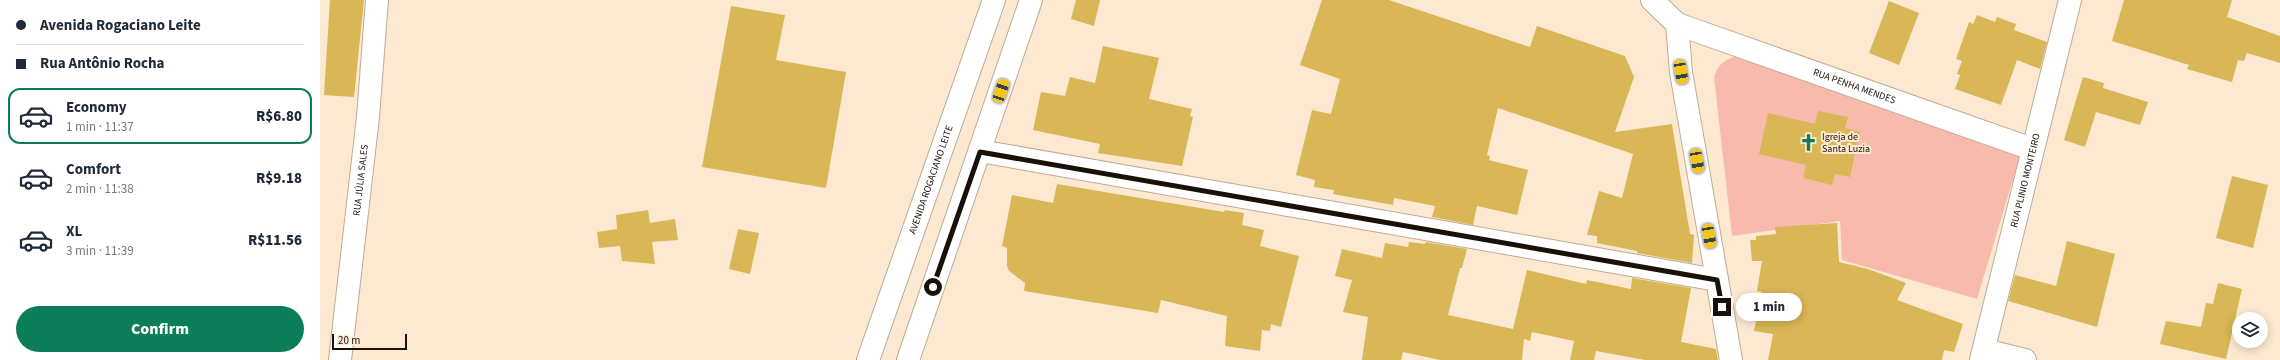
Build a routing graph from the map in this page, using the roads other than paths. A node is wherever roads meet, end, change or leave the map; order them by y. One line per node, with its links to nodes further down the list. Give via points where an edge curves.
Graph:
1 (377, 0): 11 (street, RUA JÚLIA SALES, via 368,117)
2 (994, 0): 12 (street, AVENIDA ROGACIANO LEITE)
3 (1031, 0): 8 (street)
4 (1652, 0): 6 (street)
5 (2070, 0): 7 (street, RUA PLINIO MONTEIRO)
6 (1677, 24): 7 (street, RUA PENHA MENDES); 9 (street, via 1681,72)
7 (2032, 149): 10 (street, RUA PLINIO MONTEIRO)
8 (980, 152): 9 (street); 13 (street)
9 (1717, 280): 14 (street)
10 (1983, 355): 15 (street)
11 (340, 360)
12 (868, 360)
13 (908, 360)
14 (1731, 360)
15 (2025, 360)

